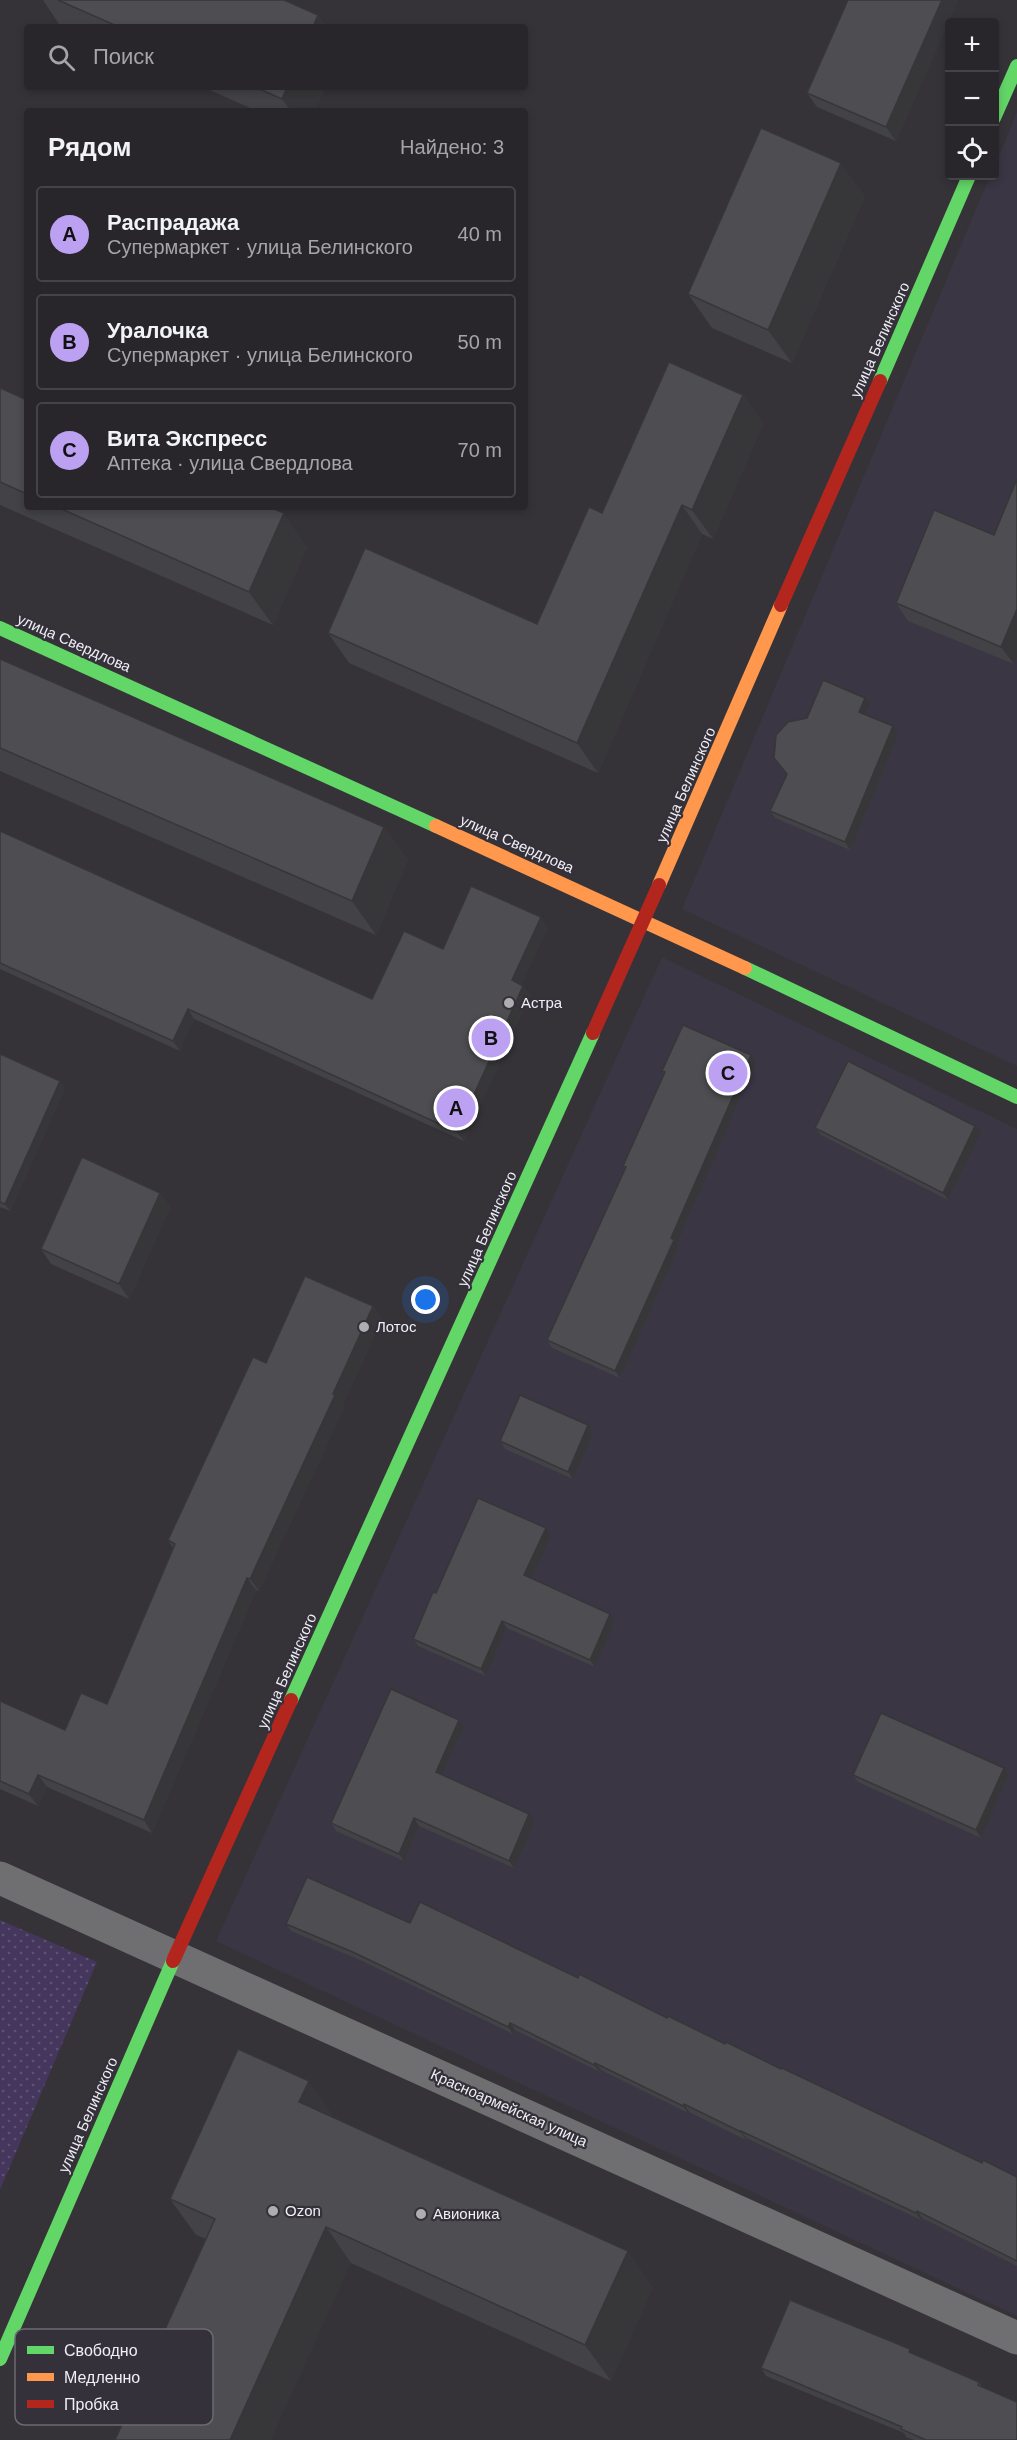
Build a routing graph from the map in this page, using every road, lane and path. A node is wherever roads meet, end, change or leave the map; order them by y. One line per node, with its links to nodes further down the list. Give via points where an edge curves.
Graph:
1 (1017, 66): 2 (street)
2 (999, 107)
3 (967, 180): 5 (street, улица Белинского)
4 (0, 628): 5 (street, улица Свердлова)
5 (644, 920): 6 (street, улица Свердлова); 8 (street, улица Белинского)
6 (1017, 1097)
7 (0, 1878): 8 (street, Красноармейская улица)
8 (175, 1957): 9 (street, Красноармейская улица); 10 (street, улица Белинского)
9 (1017, 2338)
10 (0, 2359)

